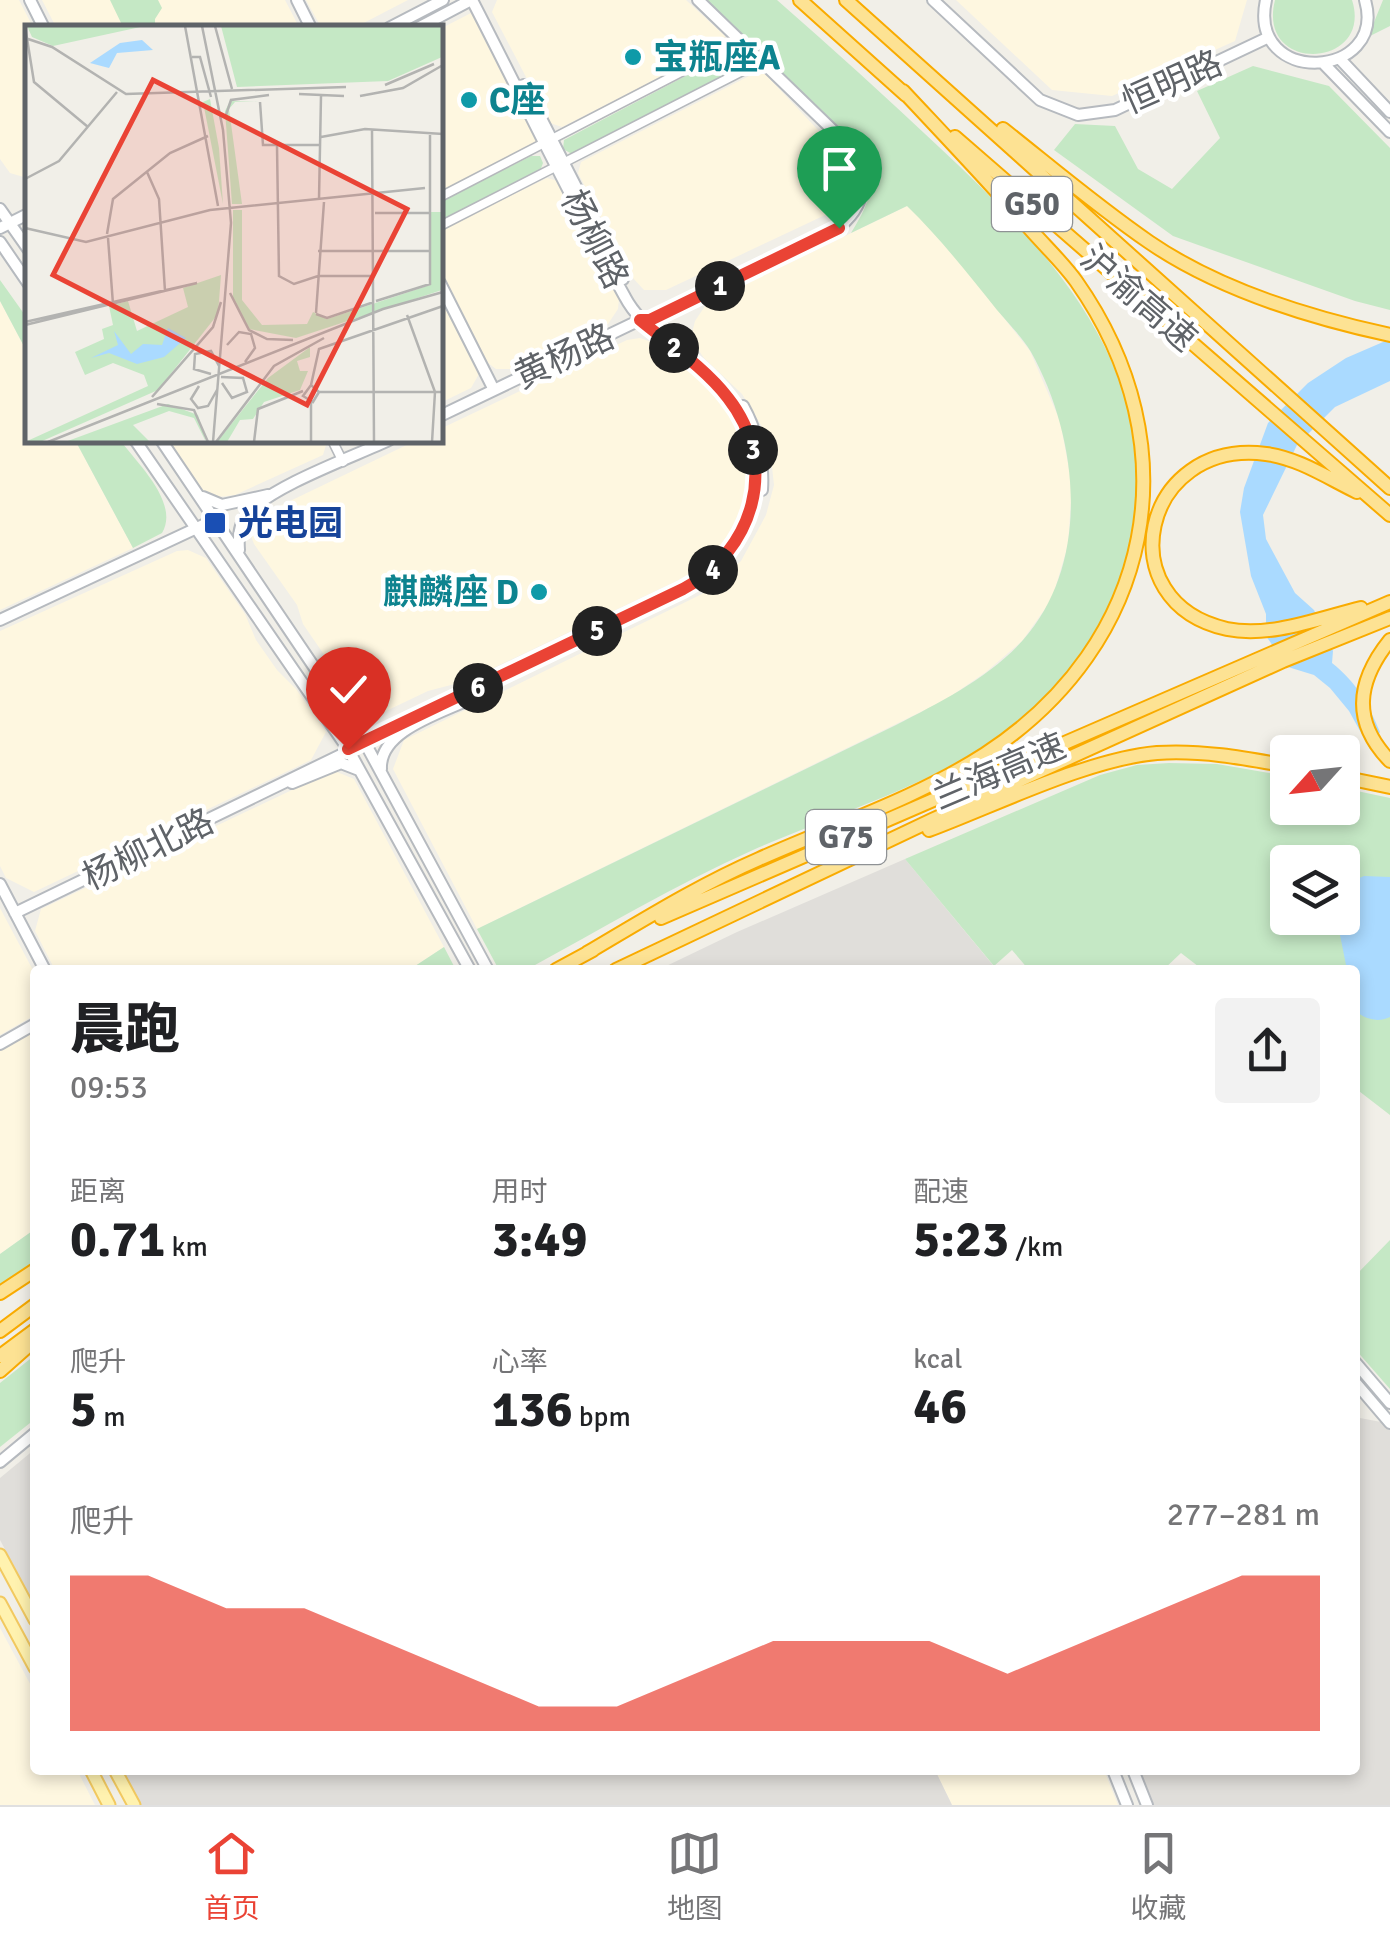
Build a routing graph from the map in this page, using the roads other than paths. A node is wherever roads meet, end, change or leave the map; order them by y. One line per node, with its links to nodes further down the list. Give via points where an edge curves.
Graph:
1 (30, 0): 11 (street)
2 (297, 0): 12 (street)
3 (442, 0): 13 (street)
4 (474, 0): 14 (street); 24 (street, 杨柳路)
5 (698, 0): 16 (street)
6 (800, 0): 21 (highway, 沪渝高速 / G50)
7 (846, 0): 20 (highway, 沪渝高速 / G50)
8 (933, 0): 15 (street, 恒明路, via 1040,100 1078,115 1115,110)
9 (1266, 0): 15 (street)
10 (1364, 0): 17 (street, via 1362,37)
11 (42, 25)
12 (310, 25)
13 (395, 25)
14 (424, 25)
15 (1269, 37): 19 (street, via 1292,59)
16 (741, 41): 18 (street); 24 (street)
17 (1340, 59): 19 (street); 22 (street)
18 (762, 62): 25 (street); 34 (street, 黄杨路, via 854,155 862,196 849,218)
19 (1324, 64): 23 (street)
20 (926, 70): 35 (highway, via 1150,243 1268,300); 43 (highway, 沪渝高速 / G50)
21 (902, 92): 46 (highway, 沪渝高速 / G50); 67 (highway, via 1075,280 1110,340 1138,419 1144,458 1143,502 1125,586 1108,625 1060,694 986,753 901,799 755,860)
22 (1390, 112)
23 (1390, 132)
24 (548, 141): 25 (street, 杨柳路); 26 (street)
25 (561, 165): 28 (street); 34 (street, 杨柳路, via 626,299)
26 (442, 196)
27 (0, 209): 29 (street)
28 (442, 225)
29 (5, 226): 30 (street)
30 (23, 232): 31 (street)
31 (0, 243): 32 (street)
32 (25, 278)
33 (442, 287): 36 (street)
34 (645, 318): 36 (street, 黄杨路); 55 (street, 杨柳路, via 716,383 745,424 756,486 736,543 696,582); 59 (street, 杨柳路, via 732,392 757,436 762,489 741,547 713,578 686,594 400,733 384,747)
35 (1390, 335)
36 (494, 390): 37 (street, 黄杨路)
37 (442, 415)
38 (136, 442): 49 (street)
39 (161, 442): 45 (street)
40 (333, 442): 42 (street)
41 (386, 442): 42 (street)
42 (343, 462): 44 (street)
43 (1390, 488)
44 (278, 492): 45 (street, via 222,505); 50 (street, via 245,517)
45 (197, 493): 48 (street)
46 (1372, 500): 47 (highway, 沪渝高速 / G50); 51 (highway, via 1287,458 1216,458 1180,478 1163,498 1152,548 1157,573 1173,598 1203,621 1228,629 1256,632)
47 (1390, 515)
48 (216, 519): 49 (street); 50 (street)
49 (195, 529): 53 (street); 56 (street)
50 (240, 554): 55 (street)
51 (1390, 602): 67 (highway, 兰海高速 / G75)
52 (1388, 619): 64 (highway)
53 (0, 620)
54 (1390, 640): 57 (highway, via 1366,675 1361,701 1366,727)
55 (364, 741): 56 (street, 杨柳路); 59 (street)
56 (348, 749): 60 (street); 62 (street, 杨柳路)
57 (1390, 761)
58 (1270, 763): 64 (highway, G75, via 1222,754 1156,754 1098,766)
59 (381, 769): 70 (street)
60 (362, 773): 62 (street, via 341,764); 69 (street)
61 (1360, 781): 63 (highway)
62 (281, 785): 66 (street, 杨柳北路)
63 (1390, 787)
64 (833, 865): 72 (highway, G75)
65 (0, 884): 66 (street)
66 (15, 914): 68 (street)
67 (586, 953): 71 (highway, 兰海高速 / G75)
68 (42, 965)
69 (467, 965)
70 (485, 965)
71 (565, 965)
72 (626, 965)
73 (30, 1027): 74 (street)
74 (0, 1044)
75 (30, 1273): 76 (highway)
76 (0, 1293)
77 (30, 1309): 78 (highway)
78 (0, 1332)
79 (30, 1334): 81 (highway)
80 (30, 1344): 83 (highway)
81 (0, 1356)
82 (1360, 1368): 84 (street)
83 (0, 1370)
84 (1376, 1386): 85 (street); 86 (street)
85 (1360, 1396): 87 (street)
86 (1390, 1402)
87 (1390, 1423)
88 (30, 1437): 89 (street)
89 (0, 1462)
90 (0, 1555): 92 (main road)
91 (0, 1604): 93 (main road)
92 (30, 1611)
93 (30, 1659)
94 (93, 1775): 98 (main road)
95 (118, 1775): 99 (main road)
96 (1114, 1775): 100 (street)
97 (1135, 1775): 101 (street)
98 (108, 1805)
99 (134, 1805)
100 (1127, 1805)
101 (1148, 1805)

